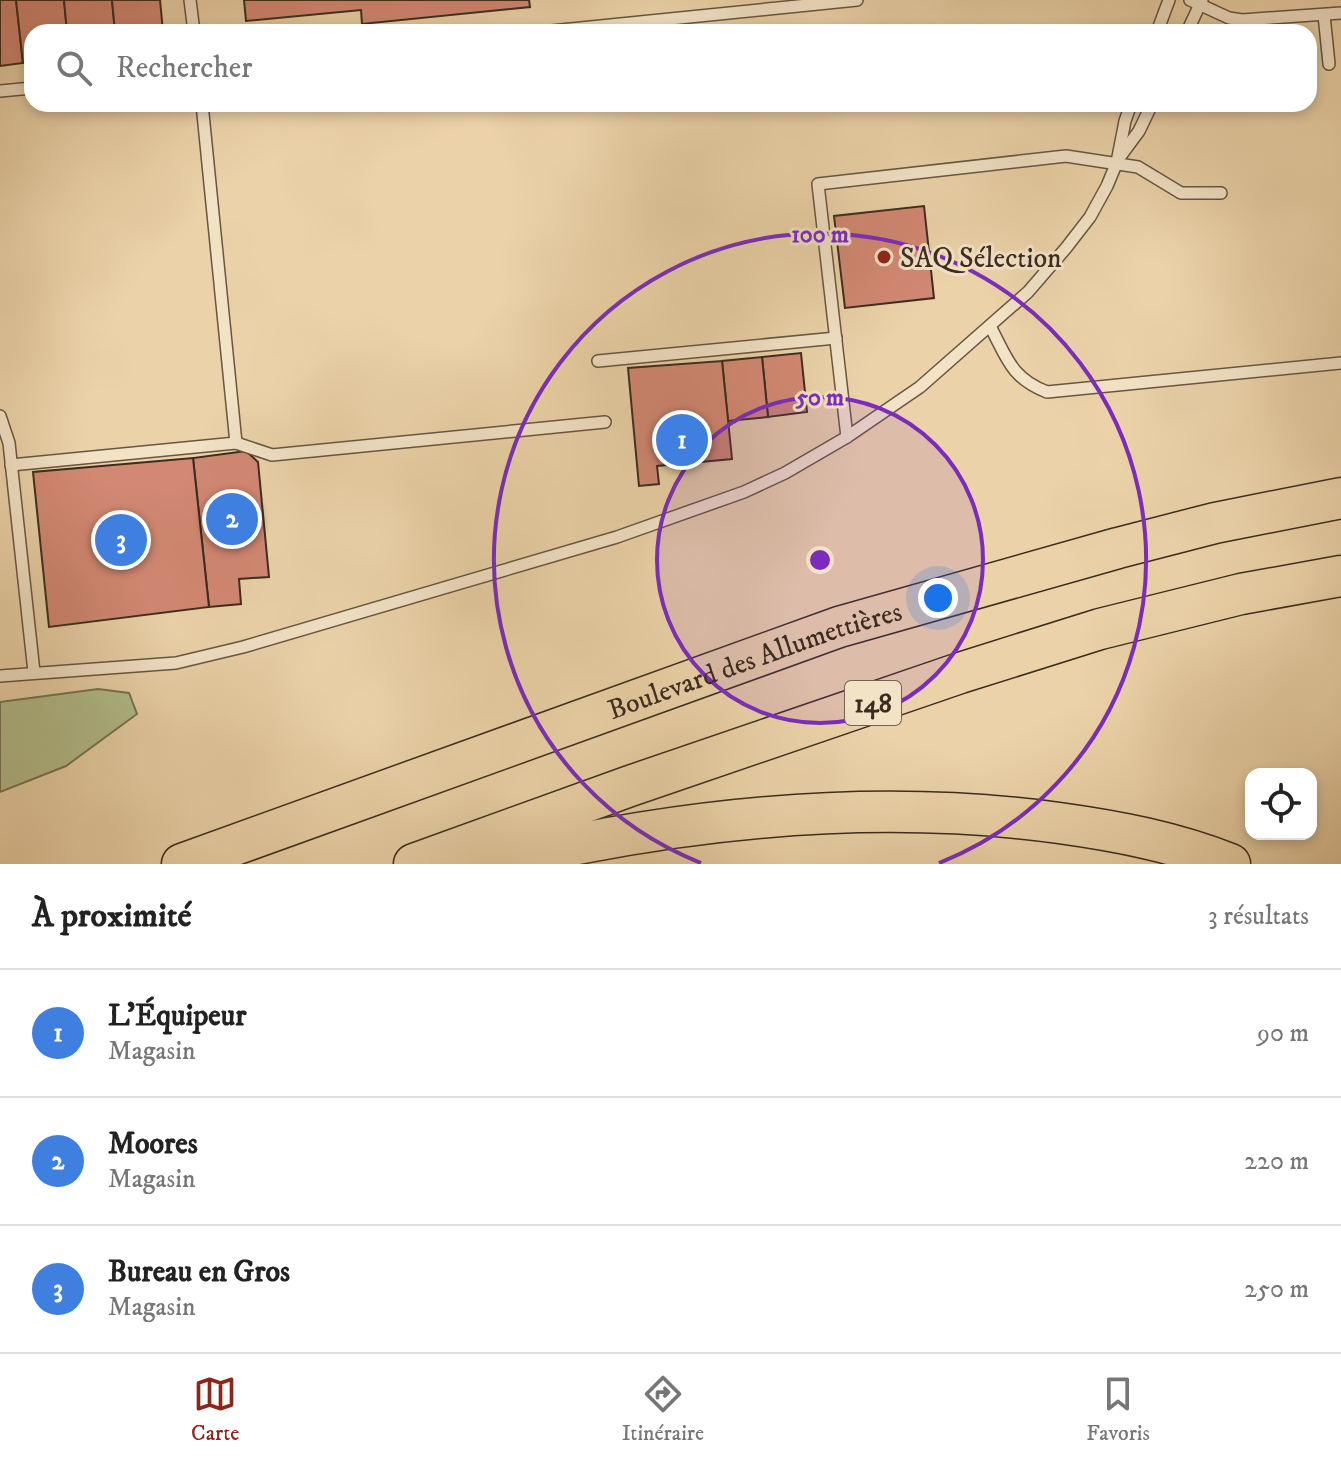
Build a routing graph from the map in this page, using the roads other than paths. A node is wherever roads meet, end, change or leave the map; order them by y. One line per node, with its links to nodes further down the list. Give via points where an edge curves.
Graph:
1 (190, 0): 8 (lane)
2 (857, 0): 5 (lane)
3 (1169, 0): 10 (lane)
4 (1197, 1): 7 (lane, via 1242,20); 11 (lane)
5 (809, 2): 9 (lane)
6 (1341, 13): 7 (lane)
7 (1324, 15): 12 (lane)
8 (193, 24)
9 (612, 24)
10 (1160, 24)
11 (1190, 24)
12 (1329, 64)
13 (24, 89): 14 (lane)
14 (0, 91)
15 (203, 112): 27 (lane)
16 (1128, 112): 18 (lane)
17 (1148, 112): 18 (lane)
18 (1117, 162): 19 (lane, via 1138,167 1181,193); 20 (lane, via 1090,217 1066,248); 21 (lane, via 1066,156 818,184)
19 (1221, 193)
20 (990, 326): 23 (lane, via 1013,370 1047,392); 26 (lane, via 920,387)
21 (836, 338): 22 (lane); 26 (lane)
22 (598, 361)
23 (1341, 363)
24 (0, 416): 28 (lane)
25 (605, 422): 27 (lane, via 272,455)
26 (847, 437): 33 (lane, via 744,492 668,520 243,647 176,663)
27 (236, 443): 28 (lane)
28 (11, 465): 33 (lane)
29 (1341, 479): 32 (highway, via 1162,521)
30 (1341, 498): 32 (highway, Boulevard des Allumettières, via 1131,544)
31 (1341, 576): 36 (highway, 148, via 1100,629)
32 (839, 627): 35 (highway, Boulevard des Allumettières)
33 (34, 672): 34 (lane)
34 (0, 676)
35 (182, 864)
36 (414, 864)
37 (486, 864): 38 (highway, via 577,842 758,818 885,811 1006,816 1122,832)
38 (1230, 864)

